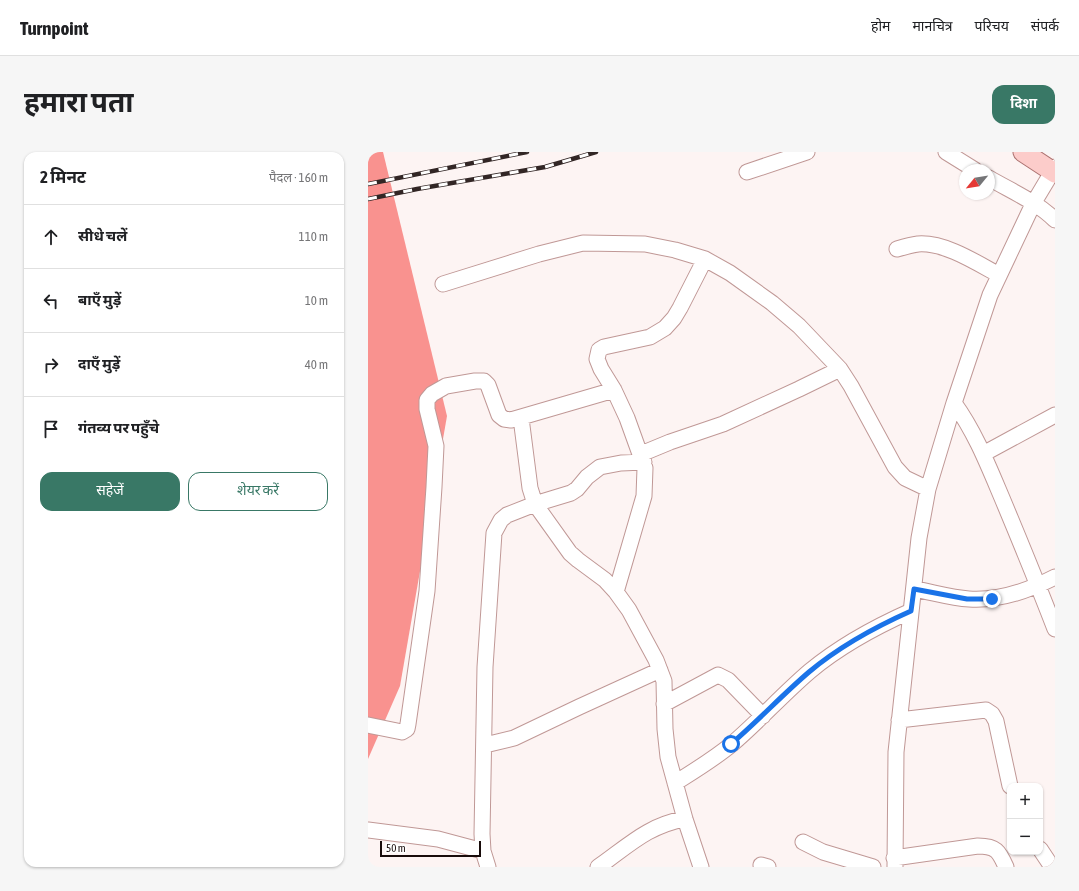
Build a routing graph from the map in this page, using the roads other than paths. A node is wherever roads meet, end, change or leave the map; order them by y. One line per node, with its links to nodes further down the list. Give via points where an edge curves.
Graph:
1 (807, 152): 6 (street)
2 (946, 152): 4 (street)
3 (1023, 152): 5 (main road)
4 (965, 164)
5 (1054, 171): 8 (street)
6 (747, 172)
7 (995, 182): 8 (street)
8 (1033, 204): 9 (street); 12 (street)
9 (1055, 220)
10 (897, 249): 12 (street, via 932,244 970,259)
11 (705, 259): 13 (street, via 645,244 583,243); 14 (street, via 730,273 772,303 799,326); 15 (street, via 677,313 665,328 650,337 599,350 597,359)
12 (999, 276): 16 (street, via 990,295)
13 (443, 284)
14 (840, 369): 20 (street, via 723,424 670,442); 21 (street, via 895,467 905,478)
15 (614, 390): 18 (street); 20 (street)
16 (954, 402): 19 (street); 21 (street)
17 (1055, 415): 19 (street)
18 (521, 418): 22 (street, via 530,488); 33 (street, via 511,420 499,415 488,385 479,380 446,386 427,400 436,446 434,487 427,591 408,724 402,732)
19 (983, 454): 24 (street)
20 (642, 458): 22 (street, via 600,467 571,493); 26 (street, via 645,474 644,496)
21 (928, 489): 25 (street, via 919,538)
22 (535, 504): 26 (street, via 570,553 605,580); 34 (street, via 501,520 494,533 485,667)
23 (1055, 577): 24 (street)
24 (1038, 586): 25 (street, via 992,599 967,599); 28 (street)
25 (914, 589): 27 (street)
26 (616, 592): 29 (street, via 636,622)
27 (911, 611): 31 (street, via 885,622 843,647 810,671); 32 (street)
28 (1055, 629)
29 (660, 670): 30 (street, via 664,682); 34 (street, via 514,738)
30 (664, 704): 31 (street, via 718,675 728,680); 35 (street, via 668,757)
31 (763, 716): 35 (street, via 718,755)
32 (899, 720): 36 (street, via 986,710 996,721); 42 (street)
33 (368, 725)
34 (485, 745): 40 (street)
35 (675, 783): 37 (street)
36 (1009, 783)
37 (685, 819): 44 (street, via 652,829); 45 (street)
38 (368, 830): 40 (street, via 438,839)
39 (803, 842): 46 (street, via 823,852)
40 (483, 851): 43 (street)
41 (1043, 854): 48 (street)
42 (894, 863): 47 (street, via 987,846 1000,854)
43 (488, 867)
44 (598, 867)
45 (701, 867)
46 (873, 867)
47 (1006, 867)
48 (1052, 867)

